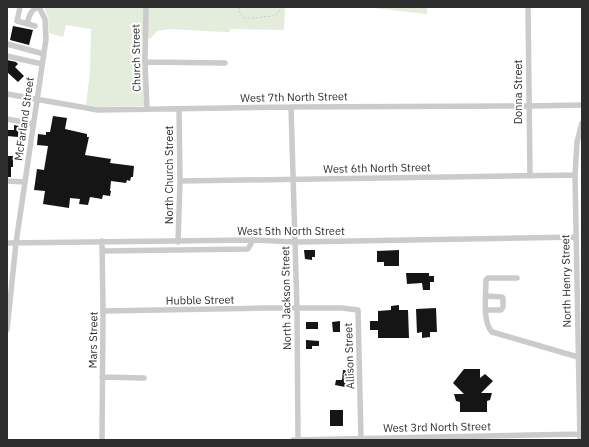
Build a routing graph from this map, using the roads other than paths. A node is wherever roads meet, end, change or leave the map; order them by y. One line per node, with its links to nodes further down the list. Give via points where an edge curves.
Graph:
1 (20, 7): 5 (street, via 17,20)
2 (39, 7): 5 (street, via 31,12); 8 (street, McFarland Street, via 45,19)
3 (146, 7): 10 (street, Church Street)
4 (528, 7): 16 (street, Donna Street)
5 (27, 24): 6 (street)
6 (35, 26)
7 (7, 44): 8 (street)
8 (44, 54): 12 (street, McFarland Street)
9 (7, 56): 12 (street)
10 (146, 62): 11 (street); 19 (street, Church Street)
11 (225, 63)
12 (42, 64): 14 (street, McFarland Street)
13 (7, 94): 14 (street, West 7th North Street)
14 (37, 98): 19 (street, West 7th North Street, via 98,110); 22 (street, McFarland Street)
15 (582, 105): 16 (street, West 7th North Street)
16 (528, 106): 17 (street, West 7th North Street); 24 (street, Donna Street)
17 (291, 107): 18 (street, West 7th North Street); 25 (street, North Jackson Street)
18 (179, 109): 19 (street, West 7th North Street); 27 (street, North Church Street)
19 (147, 110)
20 (7, 119): 22 (street)
21 (582, 123): 23 (street, North Henry Street, via 577,142)
22 (33, 124): 28 (street, McFarland Street)
23 (575, 175): 24 (street, West 6th North Street); 29 (street, North Henry Street)
24 (530, 176): 25 (street, West 6th North Street)
25 (294, 180): 27 (street, West 6th North Street); 33 (street, North Jackson Street)
26 (7, 181): 28 (street)
27 (180, 181): 32 (street, North Church Street)
28 (25, 182): 35 (street, McFarland Street)
29 (576, 237): 33 (street, West 5th North Street); 43 (street, North Henry Street)
30 (253, 240): 32 (street, West 5th North Street); 33 (street, West 5th North Street); 36 (street, via 248,248)
31 (102, 241): 32 (street, West 5th North Street); 35 (street, West 5th North Street); 36 (street, Mars Street)
32 (178, 242)
33 (295, 242): 39 (street, North Jackson Street)
34 (7, 243): 35 (street, West 5th North Street)
35 (16, 243): 42 (street, McFarland Street)
36 (102, 251): 41 (street, Mars Street)
37 (517, 278): 38 (street, via 488,278)
38 (486, 296): 40 (street); 40 (street, via 503,298 501,310)
39 (297, 309): 41 (street, Hubble Street); 49 (street, Allison Street, via 358,310); 53 (street, North Jackson Street)
40 (486, 310): 43 (street, via 488,328 492,332)
41 (103, 311): 44 (street, Mars Street)
42 (7, 330)
43 (578, 356): 46 (street, North Henry Street)
44 (102, 377): 45 (street); 51 (street, Mars Street)
45 (144, 378)
46 (580, 393): 47 (street, North Henry Street)
47 (581, 436): 48 (street, West 3rd North Street)
48 (500, 438): 50 (street, West 3rd North Street)
49 (361, 439): 50 (street, West 3rd North Street); 53 (street, West 3rd North Street)
50 (436, 439)
51 (102, 440)
52 (293, 440): 53 (street, West 3rd North Street)
53 (298, 440)

